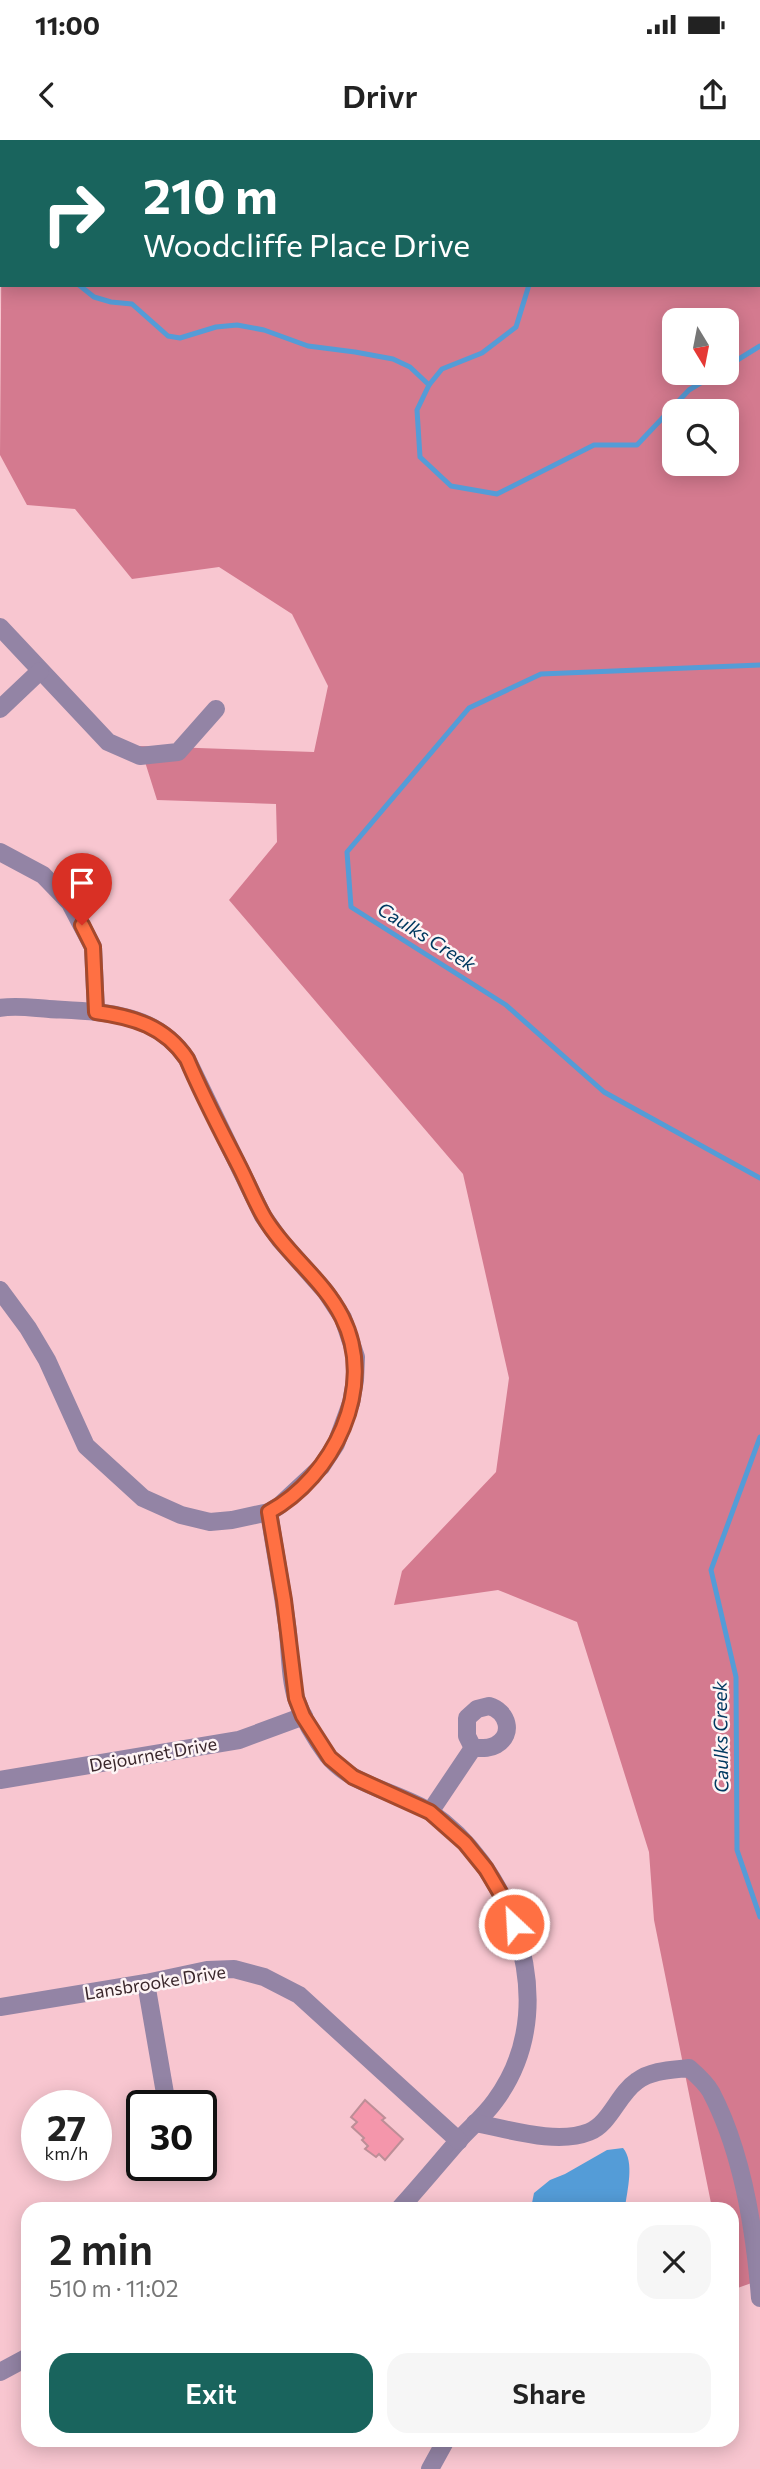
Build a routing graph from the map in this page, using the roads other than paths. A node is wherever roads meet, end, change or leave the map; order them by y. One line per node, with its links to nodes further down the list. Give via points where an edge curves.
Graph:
1 (0, 627): 2 (street)
2 (40, 671): 3 (street); 4 (street, via 108,742 140,756 178,752)
3 (0, 709)
4 (216, 709)
5 (0, 852): 7 (street, via 43,876 71,903 93,947)
6 (0, 1008): 7 (street)
7 (96, 1012): 9 (street, via 130,1017 176,1044 263,1216 343,1318 356,1357 355,1380 336,1444 321,1467)
8 (0, 1290): 9 (street, via 47,1360 86,1446 143,1498 210,1522)
9 (269, 1512): 10 (street, via 296,1698)
10 (303, 1716): 12 (street, Dejournet Drive, via 239,1740); 13 (street, via 330,1758 353,1777)
11 (473, 1748): 13 (street)
12 (0, 1780)
13 (430, 1812): 17 (street, via 465,1843 509,1908 528,1983 529,2017 522,2050 495,2101)
14 (146, 1983): 15 (street, Lansbrooke Drive); 16 (street); 18 (street, Lansbrooke Drive, via 207,1970 234,1969 264,1977 299,1996)
15 (0, 2007)
16 (159, 2090)
17 (475, 2123): 18 (street); 20 (street, via 546,2136 591,2132 636,2081 657,2072 690,2068 710,2090 733,2145 756,2250)
18 (459, 2141): 19 (street)
19 (405, 2202)
20 (760, 2298)
21 (21, 2361): 22 (street)
22 (0, 2372)
23 (442, 2447): 24 (street)
24 (430, 2469)

